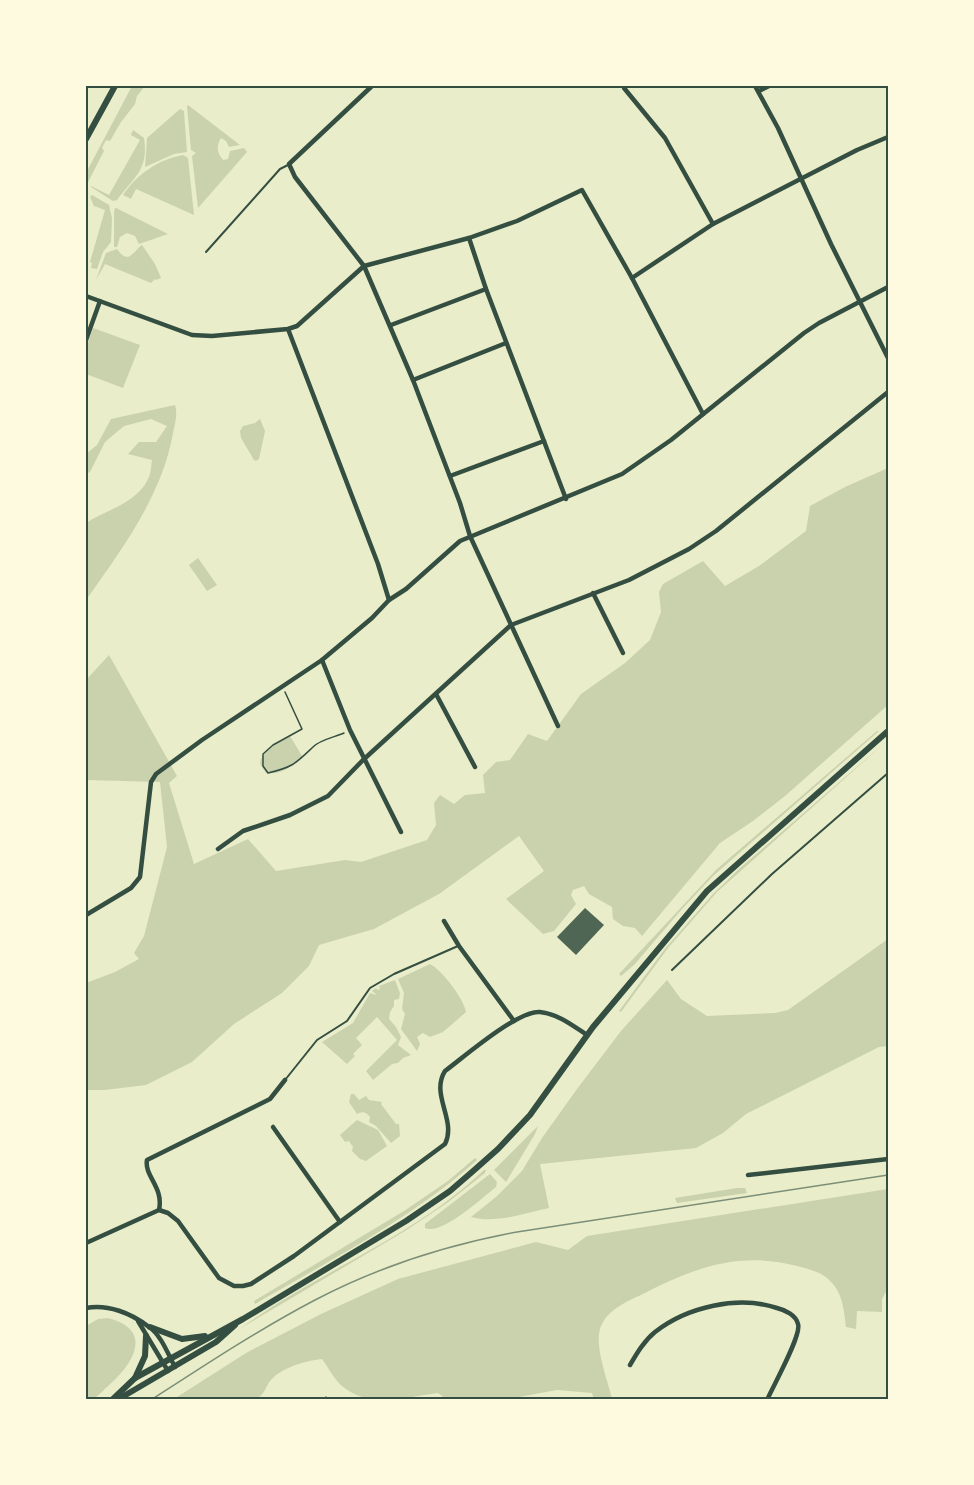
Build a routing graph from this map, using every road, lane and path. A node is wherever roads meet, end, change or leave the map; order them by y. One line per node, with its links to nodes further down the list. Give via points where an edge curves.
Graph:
1 (115, 86): 7 (street)
2 (372, 86): 8 (street)
3 (769, 86): 5 (street)
4 (624, 88): 10 (street, via 665,138)
5 (757, 88): 9 (street)
6 (888, 137): 9 (street)
7 (86, 139)
8 (289, 164): 12 (lane); 13 (street)
9 (801, 178): 10 (street); 19 (street)
10 (713, 224): 14 (street)
11 (469, 238): 13 (street); 14 (street, via 517,221 582,190); 16 (street)
12 (206, 252)
13 (364, 266): 20 (street); 21 (street, via 297,326)
14 (632, 278): 27 (street)
15 (888, 287): 19 (street)
16 (486, 289): 20 (street); 23 (street)
17 (86, 296): 18 (street)
18 (100, 301): 21 (street, via 192,335); 22 (street)
19 (860, 302): 24 (street); 27 (street, via 804,333)
20 (391, 325): 25 (street)
21 (288, 329): 33 (street)
22 (86, 340)
23 (506, 343): 25 (street); 28 (street)
24 (888, 358)
25 (413, 380): 29 (street)
26 (888, 392): 32 (street, via 700,542 646,572)
27 (703, 414): 30 (street, via 622,474)
28 (544, 441): 29 (street); 30 (street)
29 (450, 476): 31 (street)
30 (566, 499): 31 (street)
31 (470, 536): 33 (street); 34 (street)
32 (593, 593): 34 (street); 35 (street)
33 (389, 600): 36 (street)
34 (511, 625): 38 (street); 39 (street)
35 (623, 653)
36 (322, 660): 37 (street); 40 (street)
37 (283, 688): 40 (path, via 302,729 263,754 263,766 268,772 290,768 313,747); 47 (street, via 156,774 151,782 140,878 132,888)
38 (436, 693): 42 (street); 43 (street)
39 (558, 726)
40 (350, 730): 42 (street)
41 (888, 731): 52 (street, via 707,891)
42 (363, 760): 45 (street); 46 (street, via 328,796 290,815 243,831)
43 (475, 767)
44 (888, 773): 50 (lane, via 772,874)
45 (400, 832)
46 (218, 849)
47 (86, 915)
48 (444, 921): 49 (street)
49 (459, 946): 51 (street); 53 (lane, via 370,988 348,1021 318,1040)
50 (672, 970)
51 (513, 1021): 52 (street, via 524,1014 541,1012 560,1018); 58 (street, via 445,1071 440,1079 448,1130 445,1144)
52 (586, 1035): 61 (street, via 517,1131 458,1185 392,1230)
53 (285, 1080): 57 (street, via 270,1099 147,1160 146,1167 160,1197)
54 (273, 1127): 58 (street)
55 (888, 1159): 56 (street)
56 (748, 1175)
57 (159, 1210): 58 (street, via 178,1221 212,1271 234,1286 251,1284); 59 (street)
58 (340, 1222)
59 (86, 1243)
60 (86, 1308): 62 (street, via 122,1311)
61 (243, 1319): 64 (street); 69 (street)
62 (138, 1321): 63 (street); 65 (street)
63 (150, 1327): 64 (street, via 182,1339); 66 (street)
64 (214, 1334): 66 (street)
65 (146, 1336): 67 (street); 71 (street, via 145,1356)
66 (171, 1358): 67 (street); 69 (street)
67 (163, 1363): 70 (street); 71 (street)
68 (630, 1365): 74 (street, via 654,1332 692,1312 745,1301 762,1304 786,1311 799,1324 797,1338)
69 (176, 1367): 70 (street)
70 (168, 1371): 73 (street)
71 (135, 1378): 72 (street)
72 (112, 1400)
73 (117, 1400)
74 (767, 1400)

